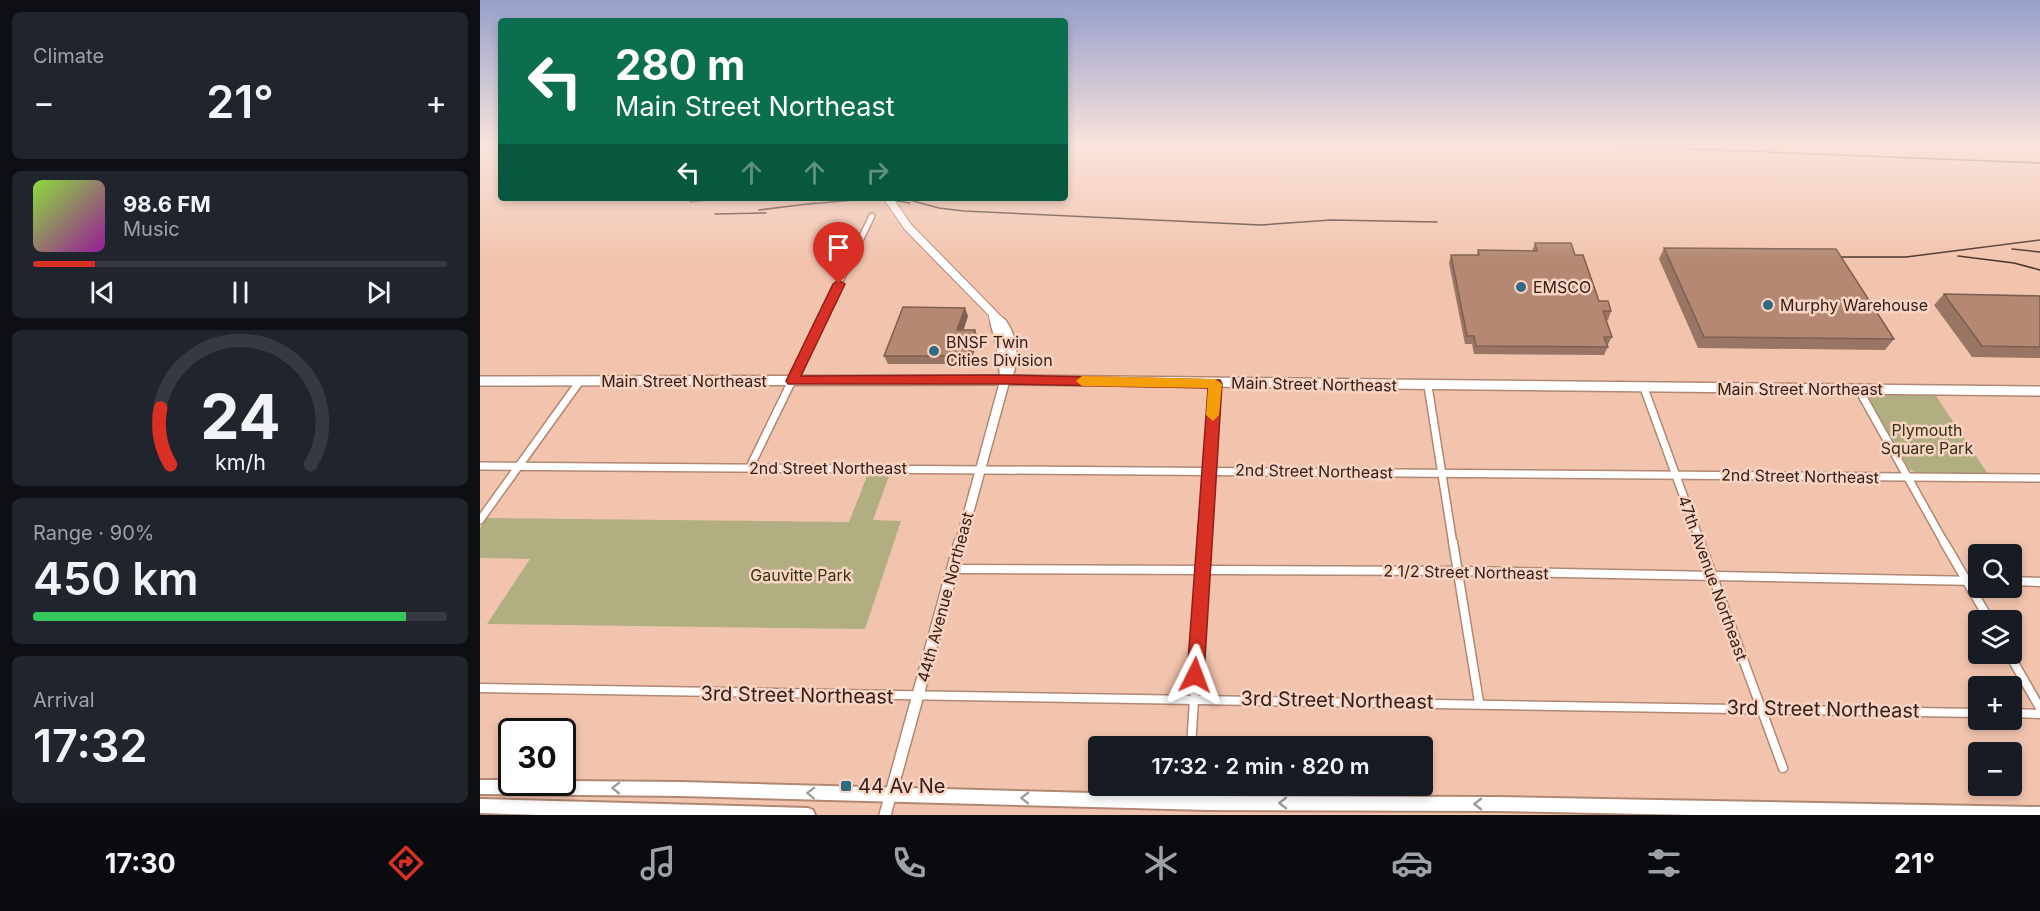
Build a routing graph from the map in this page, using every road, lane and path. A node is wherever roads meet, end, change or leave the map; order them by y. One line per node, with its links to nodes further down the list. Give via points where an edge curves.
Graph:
1 (890, 201): 3 (street, 44th Avenue Northeast, bridge, via 908,227 992,312)
2 (872, 216): 6 (street)
3 (1005, 380): 6 (street, Main Street Northeast); 7 (street, Main Street Northeast); 15 (street, 44th Avenue Northeast)
4 (480, 381): 5 (street, Main Street Northeast)
5 (580, 381): 6 (street, Main Street Northeast); 13 (street)
6 (792, 381): 14 (street)
7 (1215, 384): 8 (street, Main Street Northeast); 16 (street)
8 (1428, 386): 9 (street, Main Street Northeast); 17 (street)
9 (1644, 388): 10 (street, Main Street Northeast); 18 (street, 47th Avenue Northeast)
10 (1859, 390): 11 (street, Main Street Northeast); 19 (street)
11 (2040, 391)
12 (480, 466): 13 (street, 2nd Street Northeast)
13 (519, 466): 14 (street, 2nd Street Northeast); 21 (street)
14 (750, 467): 15 (street, 2nd Street Northeast)
15 (981, 469): 16 (street, 2nd Street Northeast); 22 (street, 44th Avenue Northeast)
16 (1208, 470): 17 (street, 2nd Street Northeast); 23 (street)
17 (1442, 472): 18 (street, 2nd Street Northeast); 24 (street)
18 (1676, 474): 19 (street, 2nd Street Northeast); 25 (street, 47th Avenue Northeast)
19 (1906, 477): 20 (street, 2nd Street Northeast); 26 (street)
20 (2040, 478)
21 (480, 520)
22 (953, 569): 23 (street, 2 1/2 Street Northeast); 32 (street, 44th Avenue Northeast)
23 (1202, 570): 24 (street, 2 1/2 Street Northeast); 33 (street)
24 (1458, 571): 25 (street, 2 1/2 Street Northeast); 34 (street)
25 (1711, 577): 26 (street, 2 1/2 Street Northeast); 35 (street, 47th Avenue Northeast)
26 (1966, 580): 29 (street)
27 (2022, 581): 28 (street)
28 (2040, 582)
29 (1984, 610)
30 (2015, 664): 36 (street)
31 (480, 688): 32 (street, 3rd Street Northeast)
32 (918, 697): 33 (street, 3rd Street Northeast); 43 (street, 44th Avenue Northeast)
33 (1194, 698): 34 (street, 3rd Street Northeast); 40 (street)
34 (1479, 702): 35 (street, 3rd Street Northeast)
35 (1761, 708): 37 (street, 3rd Street Northeast); 41 (street, 47th Avenue Northeast)
36 (2040, 708)
37 (1968, 713)
38 (2022, 713): 39 (street)
39 (2040, 714)
40 (1192, 736)
41 (1783, 768)
42 (480, 787): 43 (main road, one-way to 42)
43 (891, 796): 45 (main road, one-way to 43); 47 (street, 44th Avenue Northeast)
44 (480, 806): 46 (main road)
45 (2040, 814)
46 (808, 815)
47 (885, 815)

